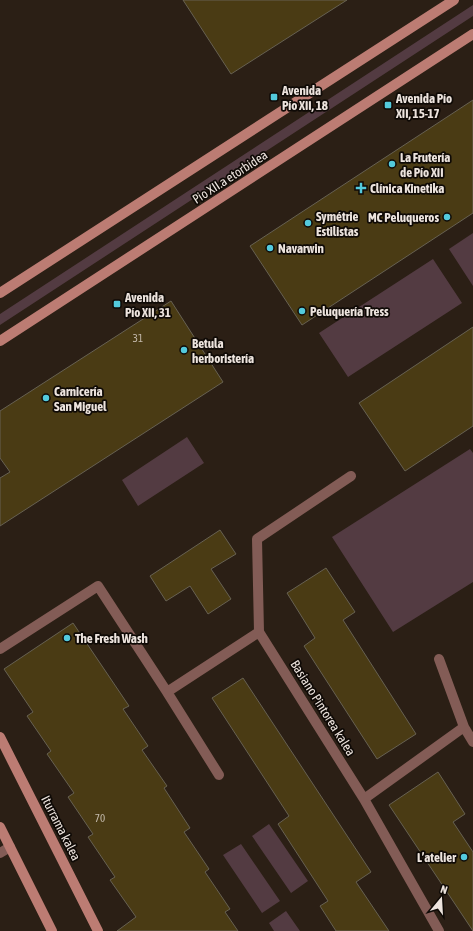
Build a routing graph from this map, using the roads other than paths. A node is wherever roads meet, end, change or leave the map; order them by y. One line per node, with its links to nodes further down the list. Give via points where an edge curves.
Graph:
1 (454, 0): 3 (main road, Pio XII.a etorbidea)
2 (473, 34): 4 (main road, Pio XII.a etorbidea)
3 (0, 293)
4 (0, 341)
5 (351, 476): 6 (street, via 257,539)
6 (259, 632): 9 (street); 14 (street, Basiano Pintorea kalea)
7 (0, 649): 9 (street, via 98,586)
8 (439, 659): 10 (street)
9 (167, 692): 13 (street)
10 (464, 728): 12 (street); 14 (street)
11 (0, 737): 19 (main road, Iturrama kalea)
12 (473, 742)
13 (219, 775)
14 (364, 799): 20 (street, Basiano Pintorea kalea)
15 (0, 827): 16 (main road)
16 (10, 847): 17 (street); 18 (main road)
17 (0, 853)
18 (52, 931)
19 (98, 931)
20 (439, 931)

